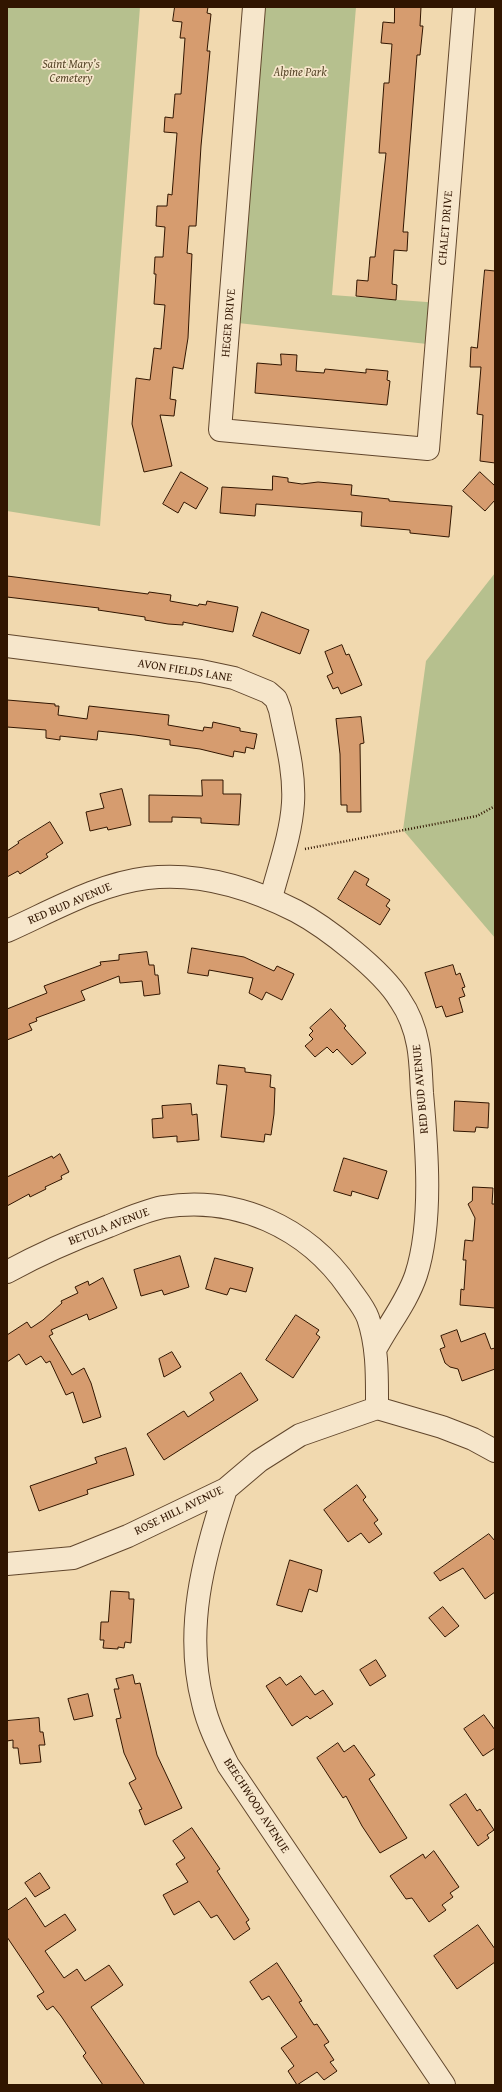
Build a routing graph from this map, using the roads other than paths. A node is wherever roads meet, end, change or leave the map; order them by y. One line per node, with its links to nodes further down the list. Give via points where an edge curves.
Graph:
1 (254, 7): 3 (street, HEGER DRIVE, via 220,430)
2 (464, 7): 3 (street, CHALET DRIVE)
3 (428, 449)
4 (7, 646): 5 (street, AVON FIELDS LANE, via 201,671 234,678 268,692 276,700 280,710 292,778 293,802 290,826)
5 (271, 898): 6 (street, RED BUD AVENUE, via 197,879 147,878 122,883 88,895); 8 (street, RED BUD AVENUE, via 305,916 336,938 390,986 412,1021 418,1045 425,1119 427,1197 422,1251 416,1276 405,1300)
6 (7, 931)
7 (7, 1272): 8 (street, BETULA AVENUE, via 79,1237 139,1214 187,1205 235,1208 281,1225 321,1253 361,1305 368,1318)
8 (375, 1350): 9 (street, BETULA AVENUE)
9 (377, 1408): 10 (street, via 442,1427); 11 (street, ROSE HILL AVENUE, via 300,1435 278,1447)
10 (495, 1451)
11 (226, 1488): 12 (street, ROSE HILL AVENUE, via 128,1536 73,1558); 13 (street, BEECHWOOD AVENUE, via 206,1558 194,1621 196,1671 214,1735 228,1765)
12 (7, 1564)
13 (444, 2085)

